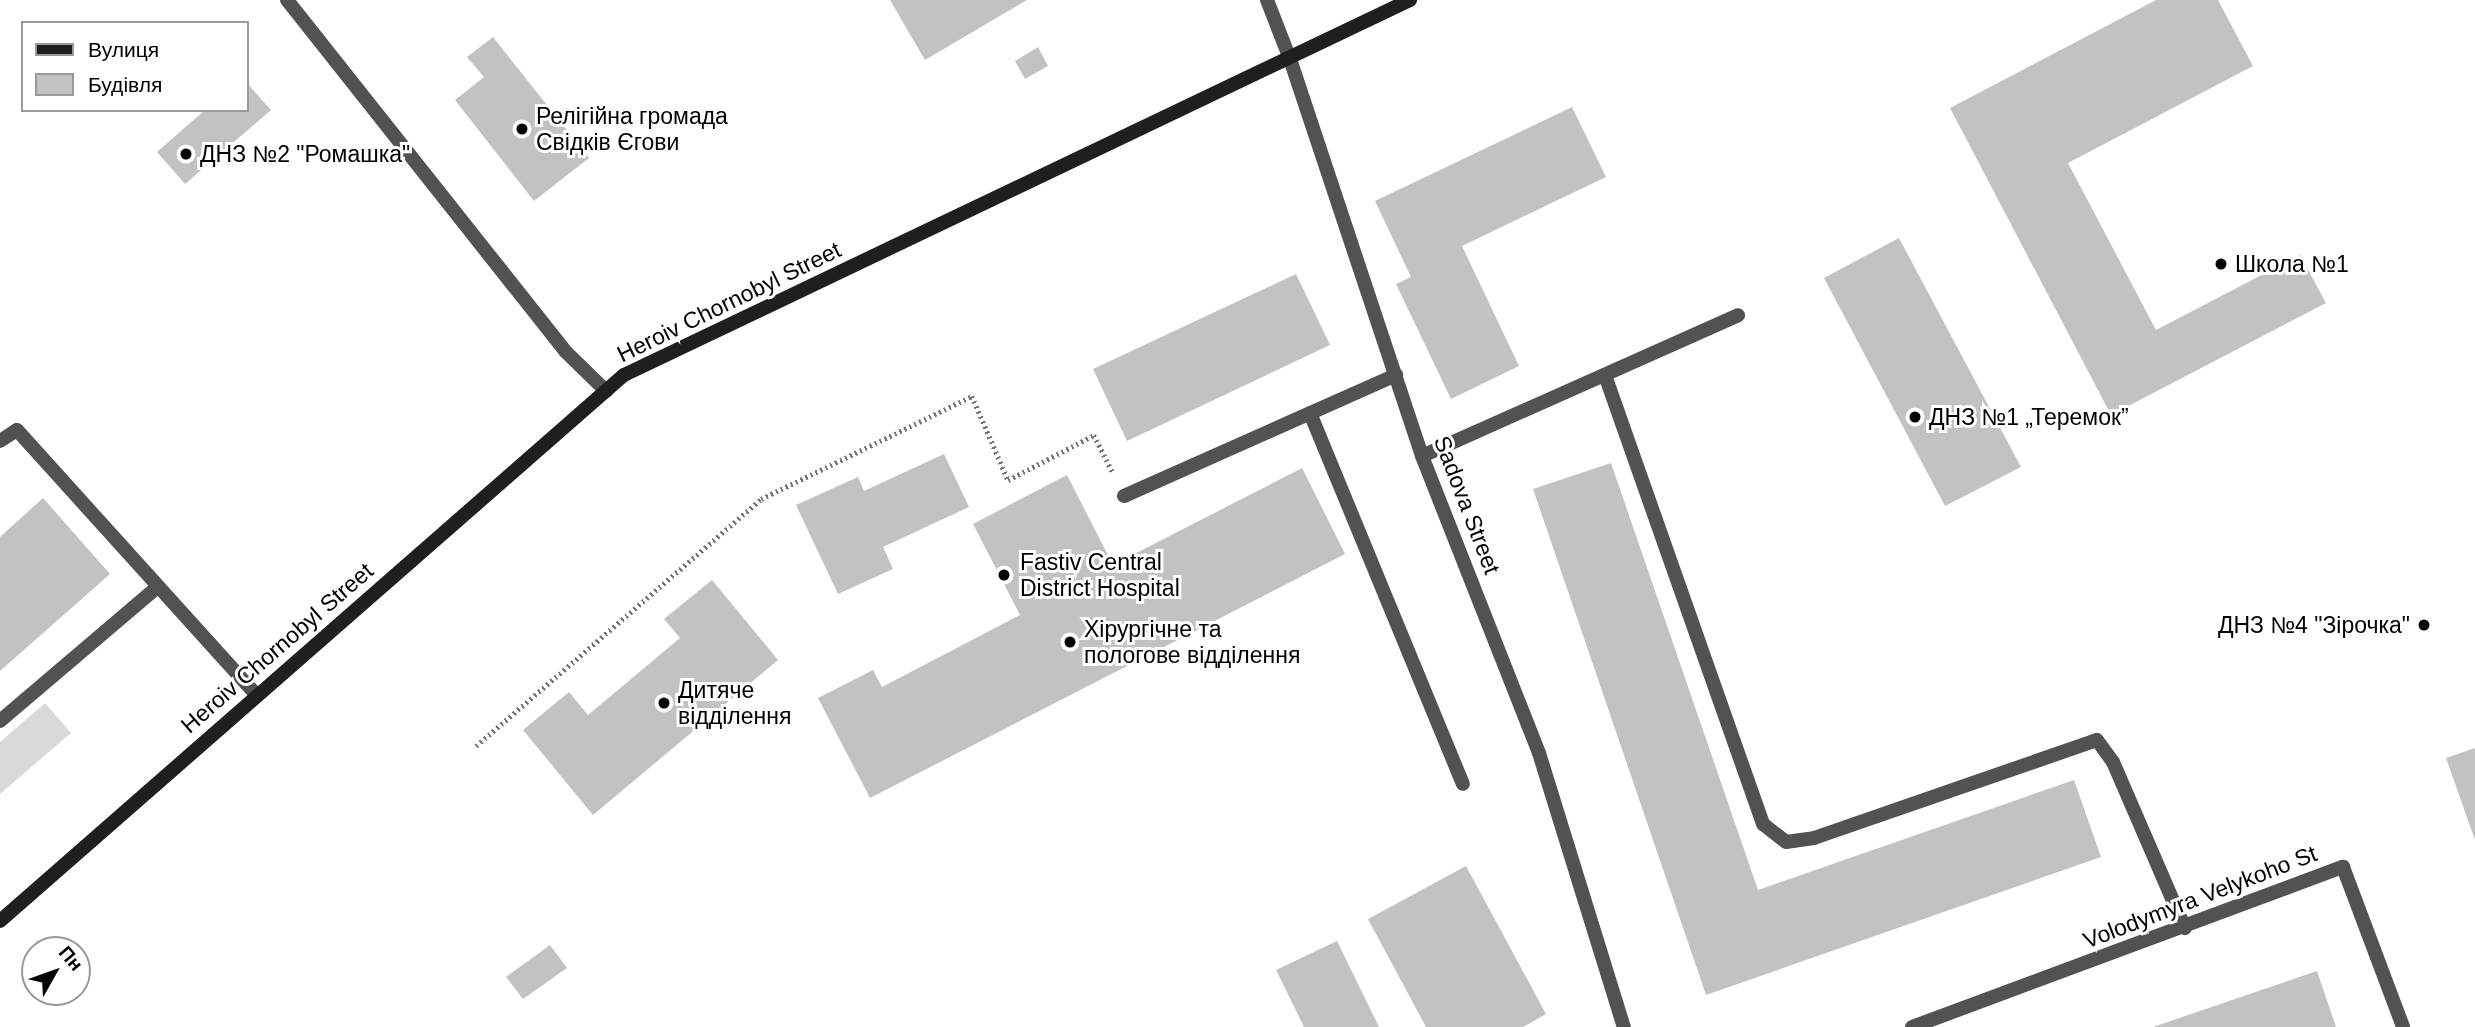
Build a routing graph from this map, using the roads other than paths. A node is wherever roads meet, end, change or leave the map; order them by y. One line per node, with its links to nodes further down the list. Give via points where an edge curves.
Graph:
1 (287, 0): 8 (street, via 566,352)
2 (1267, 0): 4 (street, Sadova Street)
3 (1410, 0): 4 (main road, Heroiv Chornobyl Street)
4 (1290, 59): 6 (street, Sadova Street); 8 (main road, Heroiv Chornobyl Street, via 624,375)
5 (1738, 316): 7 (street)
6 (1396, 375): 9 (street); 11 (street, Sadova Street)
7 (1606, 378): 11 (street); 18 (street, via 1763,824 1786,842 1814,838 2097,740 2113,762)
8 (606, 391): 14 (main road, Heroiv Chornobyl Street)
9 (1310, 413): 12 (street); 16 (street)
10 (0, 441): 13 (street, via 18,430)
11 (1422, 456): 19 (street, Sadova Street, via 1539,753)
12 (1124, 496)
13 (156, 588): 14 (street); 15 (street)
14 (257, 696): 17 (main road, Heroiv Chornobyl Street)
15 (0, 721)
16 (1463, 784)
17 (0, 921)
18 (2185, 929): 20 (street, Volodymyra Velykoho St); 21 (street, Volodymyra Velykoho St, via 2343,867)
19 (1619, 1025)
20 (1912, 1027)
21 (2403, 1027)

